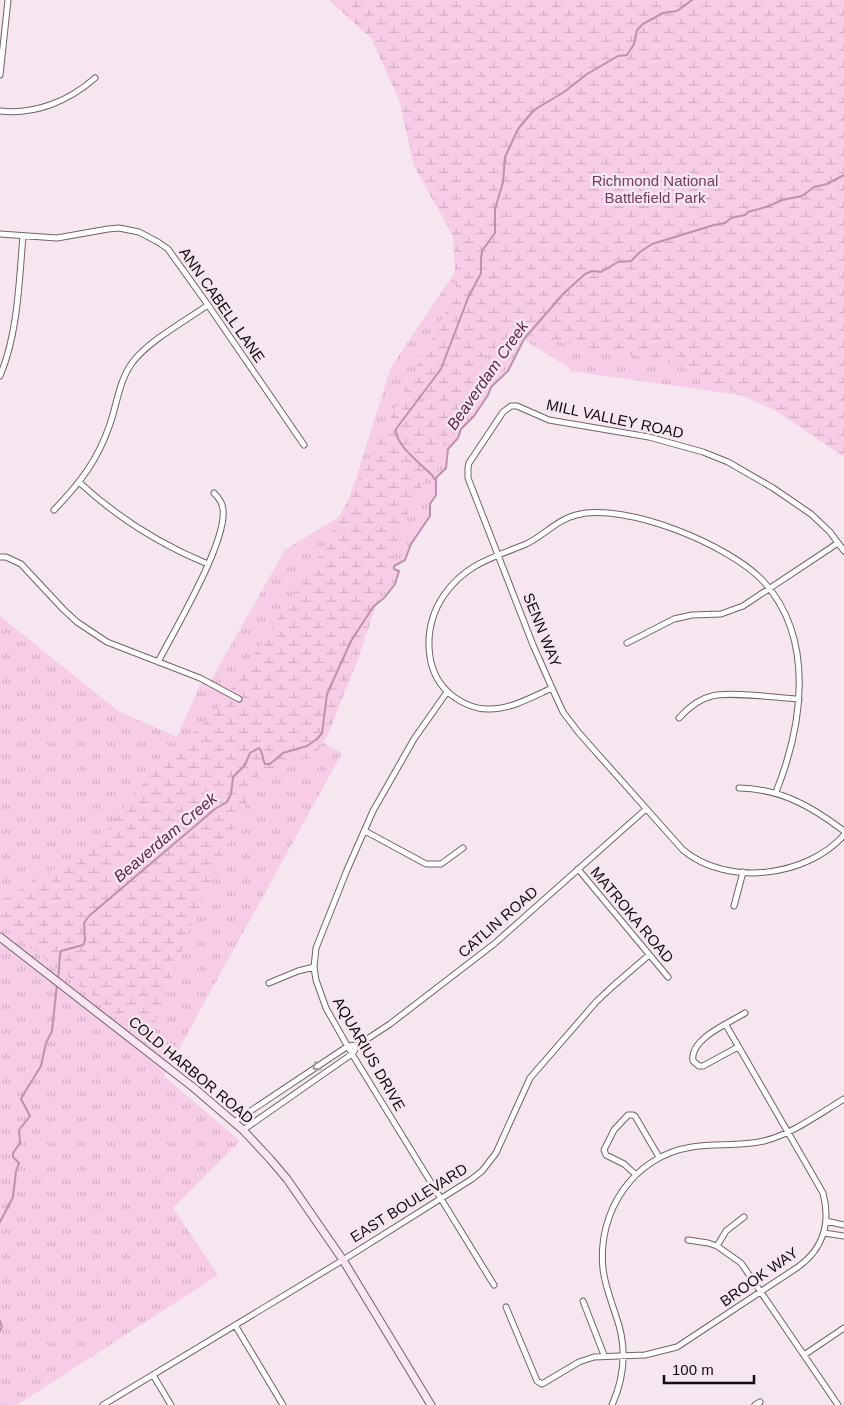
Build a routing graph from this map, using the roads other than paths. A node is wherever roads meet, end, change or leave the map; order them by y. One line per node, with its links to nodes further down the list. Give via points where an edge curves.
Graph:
1 (8, 0): 2 (street)
2 (0, 75)
3 (95, 78): 4 (street, via 69,96 42,108)
4 (0, 112)
5 (0, 234): 6 (street, ANN CABELL LANE)
6 (23, 236): 7 (street, ANN CABELL LANE, via 68,237 108,228 139,232 168,249); 8 (street, via 14,326)
7 (208, 305): 10 (street, ANN CABELL LANE); 11 (street, via 132,363 122,380 103,442)
8 (0, 376)
9 (484, 440): 14 (street, MILL VALLEY ROAD, via 502,412 517,406 549,420 676,444 728,462 773,488 811,514); 16 (street, SENN WAY, via 469,462 467,474)
10 (304, 445)
11 (80, 483): 13 (street); 18 (street, via 140,530)
12 (214, 493): 18 (street, via 220,500 224,515)
13 (54, 510)
14 (838, 543): 15 (street, MILL VALLEY ROAD); 19 (street)
15 (844, 551)
16 (498, 554): 19 (street, via 526,544 571,516 590,513 619,515 658,524 709,545 745,566); 22 (street, SENN WAY); 23 (street, via 458,578 442,598 434,616 429,641 431,664)
17 (0, 557): 21 (street, via 21,564 63,609 92,632)
18 (208, 564): 21 (street)
19 (769, 589): 20 (street, via 732,611 674,619); 25 (street, via 784,612 793,638 799,670)
20 (627, 643)
21 (158, 662): 24 (street, via 200,678)
22 (552, 688): 23 (street, via 496,709 467,705); 29 (street, SENN WAY, via 570,723)
23 (447, 692): 31 (street, AQUARIUS DRIVE, via 414,738)
24 (239, 699)
25 (799, 699): 26 (street, via 719,694 694,704); 28 (street, via 790,754)
26 (679, 718)
27 (739, 788): 28 (street)
28 (776, 792): 30 (street, via 814,810)
29 (646, 809): 34 (street, CATLIN ROAD); 35 (street, via 690,856 707,864)
30 (844, 830)
31 (365, 831): 33 (street, via 426,864 440,864); 39 (street, AQUARIUS DRIVE, via 316,948)
32 (844, 835): 35 (street, via 828,850 796,866 770,872)
33 (463, 848)
34 (578, 869): 38 (street, MATROKA ROAD); 44 (street, CATLIN ROAD, via 458,973)
35 (743, 872): 36 (street)
36 (734, 906)
37 (0, 937): 49 (main road, COLD HARBOR ROAD)
38 (649, 956): 40 (street, MATROKA ROAD); 54 (street, EAST BOULEVARD, via 596,1002 530,1078 490,1162 472,1179)
39 (314, 967): 41 (street); 45 (street, AQUARIUS DRIVE, via 320,994)
40 (668, 977)
41 (269, 983)
42 (745, 1013): 43 (street)
43 (726, 1025): 46 (street, BROOK WAY); 46 (street, via 698,1043 693,1051 693,1061 703,1066)
44 (358, 1045): 45 (street, CATLIN ROAD); 47 (street, CATLIN ROAD)
45 (348, 1046): 47 (street, AQUARIUS DRIVE); 49 (street, CATLIN ROAD, one-way to 49)
46 (738, 1047): 51 (street, BROOK WAY)
47 (352, 1054): 50 (street, CATLIN ROAD); 54 (street, AQUARIUS DRIVE)
48 (844, 1099): 51 (street)
49 (234, 1122): 50 (main road, COLD HARBOR ROAD)
50 (243, 1130): 62 (main road, COLD HARBOR ROAD, via 287,1179)
51 (788, 1132): 52 (street, via 753,1144 694,1146); 56 (street, BROOK WAY, via 823,1193)
52 (659, 1157): 53 (street); 53 (street, via 635,1116 628,1115 614,1130 604,1150 606,1155)
53 (635, 1174): 71 (street, via 614,1204 602,1252 604,1281 621,1330)
54 (441, 1198): 62 (street, EAST BOULEVARD); 63 (street, AQUARIUS DRIVE)
55 (744, 1217): 61 (street, via 726,1231)
56 (826, 1220): 57 (street); 58 (street, BROOK WAY)
57 (844, 1225)
58 (824, 1233): 59 (street); 64 (street, BROOK WAY, via 805,1262)
59 (844, 1236)
60 (688, 1240): 61 (street)
61 (717, 1246): 64 (street, via 741,1263)
62 (343, 1260): 67 (street, EAST BOULEVARD); 76 (main road, COLD HARBOR ROAD)
63 (494, 1285)
64 (761, 1292): 70 (street); 71 (street, BROOK WAY, via 677,1347)
65 (583, 1301): 69 (street)
66 (506, 1307): 69 (street, via 540,1384 546,1384 579,1362)
67 (235, 1326): 72 (street, EAST BOULEVARD); 75 (street)
68 (844, 1328): 70 (street)
69 (604, 1355): 71 (street, BROOK WAY)
70 (804, 1355): 78 (street)
71 (624, 1357): 77 (street, via 621,1381)
72 (153, 1375): 73 (street, EAST BOULEVARD); 74 (street)
73 (103, 1405)
74 (171, 1405)
75 (283, 1405)
76 (431, 1405)
77 (612, 1405)
78 (838, 1405)

